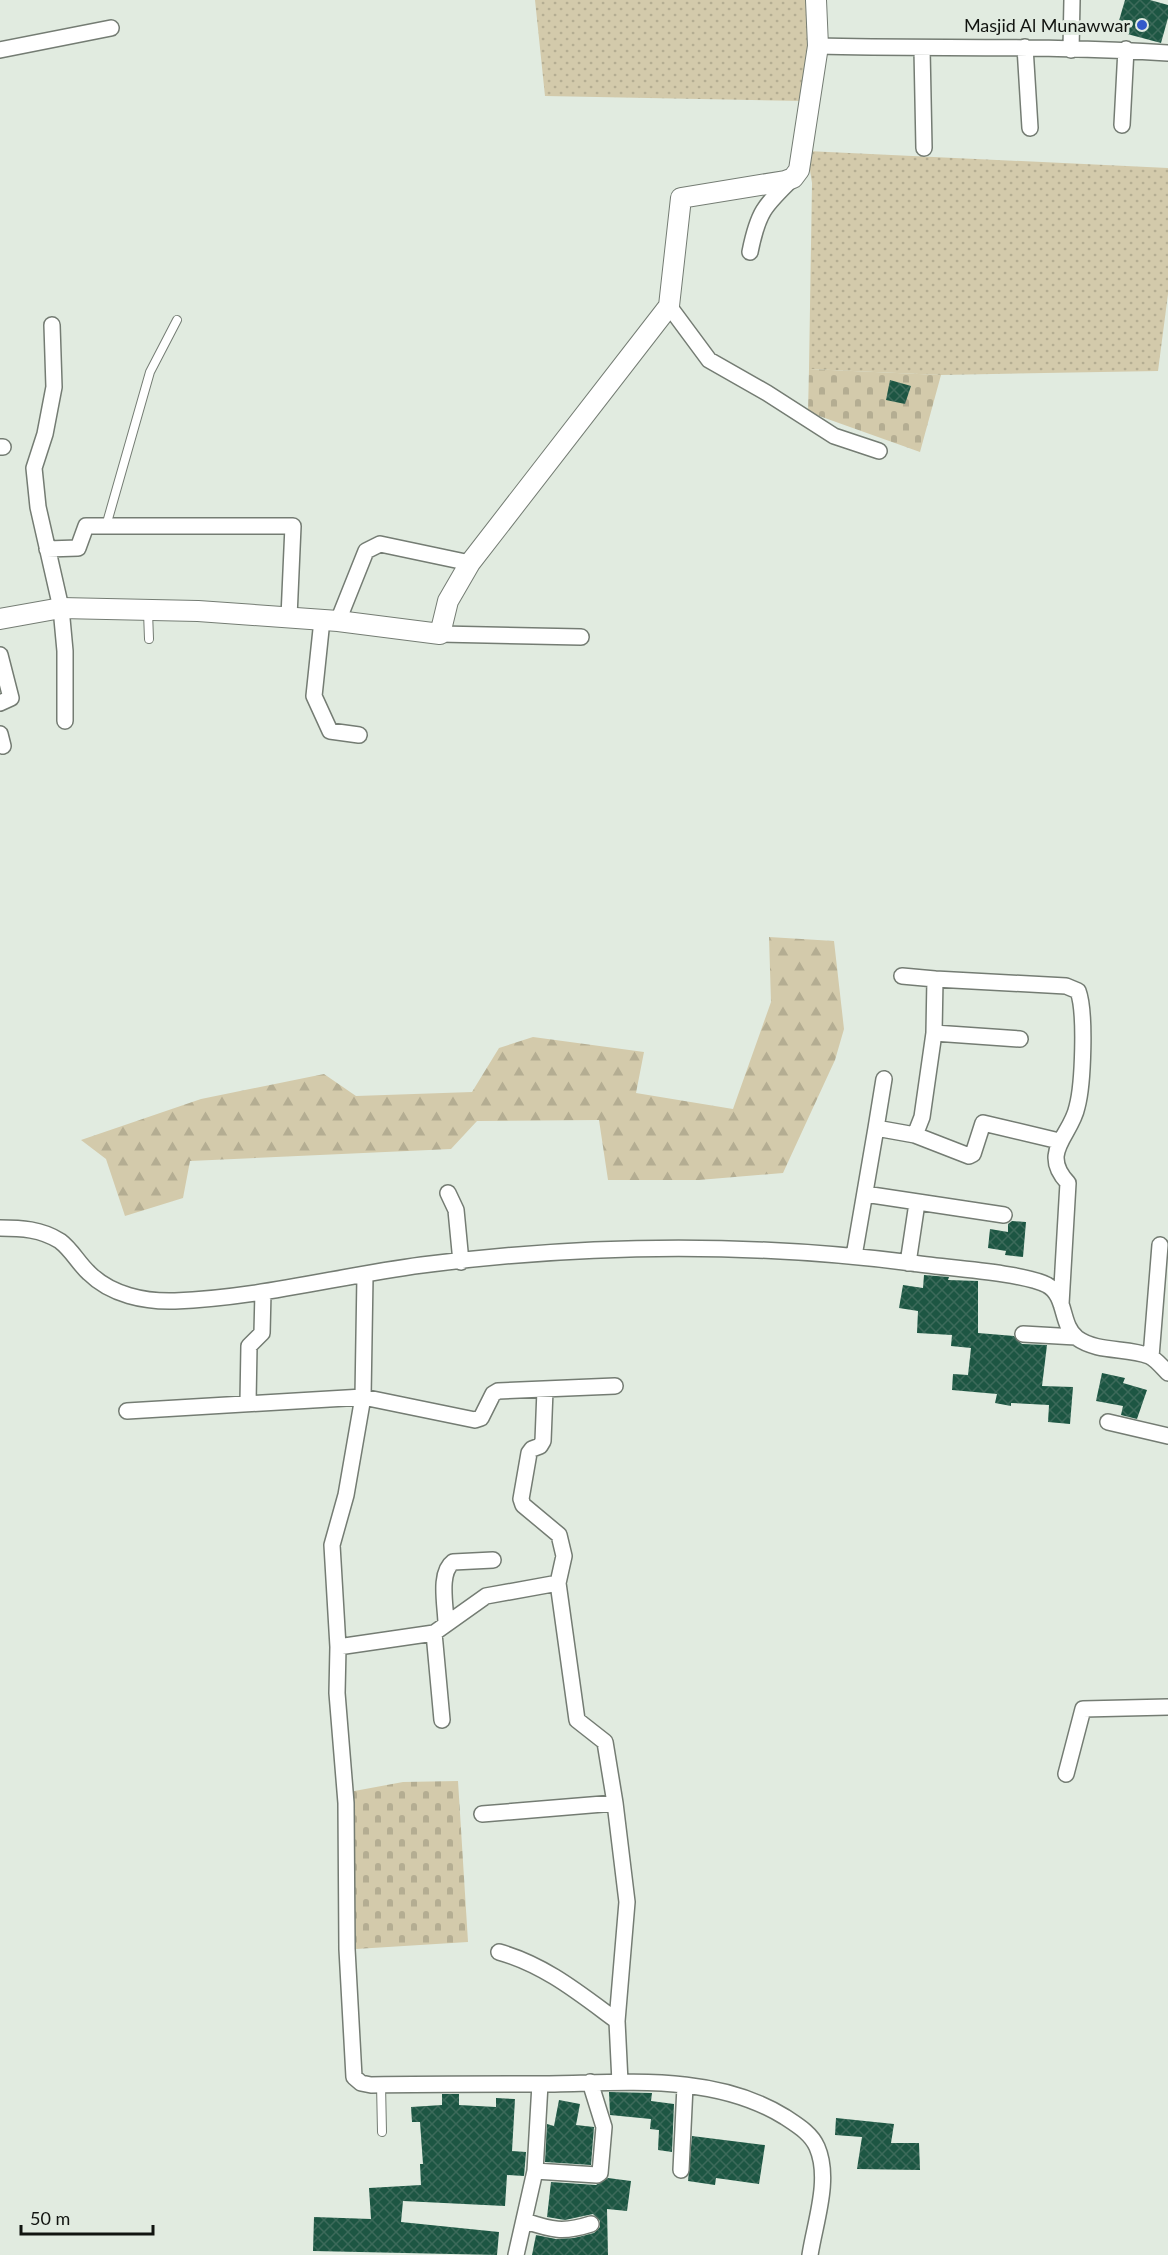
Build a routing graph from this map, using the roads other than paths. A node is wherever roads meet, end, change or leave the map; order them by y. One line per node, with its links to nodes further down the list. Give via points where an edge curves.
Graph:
1 (816, 0): 4 (street)
2 (1072, 0): 8 (street)
3 (111, 28): 9 (street)
4 (818, 46): 6 (street); 14 (street, via 799,170)
5 (1025, 47): 6 (street); 8 (street); 12 (street)
6 (922, 49): 13 (street)
7 (1126, 49): 8 (street); 10 (street); 11 (street)
8 (1071, 50)
9 (0, 51)
10 (1168, 52)
11 (1122, 125)
12 (1030, 128)
13 (924, 148)
14 (794, 178): 15 (street, via 765,205 756,221); 16 (street, via 681,198)
15 (750, 252)
16 (669, 306): 19 (street, via 709,360 834,436); 22 (street)
17 (177, 321): 20 (lane, via 150,372)
18 (52, 325): 21 (street, via 54,387 34,468)
19 (879, 451)
20 (106, 526): 21 (street, via 84,526 78,549); 25 (street, via 293,526)
21 (46, 549): 23 (street)
22 (470, 563): 27 (street, via 380,544 373,546 363,557); 28 (street, via 448,601)
23 (61, 608): 24 (street); 26 (street); 33 (street)
24 (148, 612): 25 (street); 30 (lane)
25 (289, 617): 27 (street)
26 (0, 620)
27 (330, 620): 28 (street); 34 (street, via 314,696 330,731)
28 (440, 634): 29 (street)
29 (581, 637)
30 (149, 639)
31 (0, 656): 32 (street, via 11,698)
32 (0, 703)
33 (65, 721)
34 (359, 735)
35 (902, 976): 36 (street)
36 (935, 979): 37 (street); 42 (street, via 1066,986 1078,991 1080,1094 1077,1111)
37 (934, 1033): 38 (street); 41 (street, via 922,1117)
38 (1020, 1039)
39 (884, 1079): 40 (street)
40 (876, 1128): 41 (street); 44 (street)
41 (915, 1135): 42 (street, via 969,1156 983,1123)
42 (1059, 1142): 54 (street, via 1059,1174 1068,1183)
43 (448, 1193): 50 (street, via 456,1210)
44 (865, 1194): 45 (street); 49 (street)
45 (917, 1203): 46 (street); 51 (street)
46 (1004, 1215)
47 (0, 1228): 53 (street, via 41,1232 60,1241 89,1274 115,1292 154,1301 176,1301)
48 (1160, 1245): 57 (street)
49 (854, 1256): 50 (street, via 737,1248 624,1247); 51 (street)
50 (461, 1262): 52 (street)
51 (908, 1263): 54 (street, via 1032,1280 1052,1289)
52 (364, 1276): 53 (street); 61 (street)
53 (263, 1292): 62 (street, via 262,1333 249,1346)
54 (1061, 1304): 56 (street)
55 (1023, 1334): 56 (street)
56 (1076, 1338): 57 (street)
57 (1151, 1357): 58 (street)
58 (1168, 1373)
59 (615, 1386): 60 (street)
60 (545, 1390): 61 (street, via 494,1392 482,1419 475,1420); 67 (street, via 543,1441 529,1453 522,1499 559,1535 564,1556)
61 (363, 1397): 62 (street); 69 (street, via 346,1495 332,1545)
62 (248, 1402): 63 (street)
63 (127, 1411)
64 (1108, 1422): 65 (street)
65 (1168, 1436)
66 (493, 1560): 68 (street, via 453,1562 448,1566)
67 (558, 1583): 68 (street, via 486,1596); 73 (street, via 577,1720 604,1742)
68 (440, 1628): 69 (street); 71 (street)
69 (338, 1647): 80 (street, via 337,1694 346,1803 346,1949 354,2077 361,2083)
70 (1168, 1707): 72 (street, via 1083,1709)
71 (442, 1720)
72 (1066, 1774)
73 (615, 1803): 74 (street); 76 (street, via 627,1902)
74 (482, 1814)
75 (499, 1952): 76 (street, via 556,1976)
76 (617, 2021): 78 (street)
77 (590, 2082): 78 (street); 79 (street); 84 (street, via 604,2127 600,2173)
78 (620, 2082): 81 (street)
79 (540, 2084): 80 (street); 84 (street)
80 (381, 2085): 82 (lane)
81 (685, 2086): 83 (street); 88 (street, via 753,2100 804,2129 817,2145 823,2175)
82 (382, 2132)
83 (681, 2170)
84 (535, 2171): 85 (street)
85 (525, 2221): 86 (street, via 569,2231); 87 (street)
86 (591, 2224)
87 (516, 2255)
88 (810, 2255)

